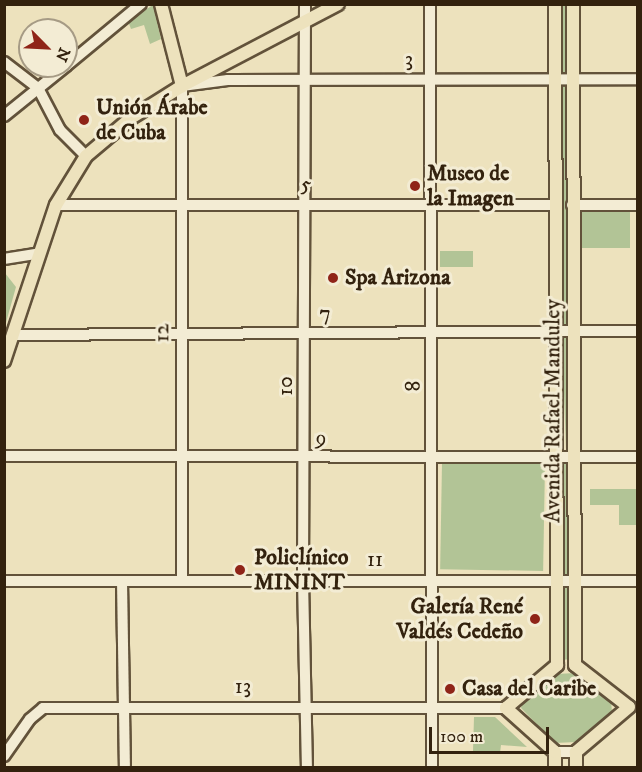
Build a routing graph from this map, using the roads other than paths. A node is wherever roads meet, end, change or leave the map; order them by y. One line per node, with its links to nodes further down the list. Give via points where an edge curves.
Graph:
1 (141, 4): 9 (street)
2 (161, 4): 17 (main road)
3 (304, 4): 8 (street, 10)
4 (338, 4): 8 (main road)
5 (430, 4): 12 (street, 8)
6 (555, 4): 14 (main road, Avenida Rafael Manduley)
7 (573, 4): 15 (main road, Avenida Rafael Manduley)
8 (306, 24): 13 (street, 10); 17 (main road)
9 (78, 56)
10 (4, 62): 18 (street)
11 (51, 78): 18 (street)
12 (429, 78): 13 (street, 3); 14 (street, 3); 24 (street, 8)
13 (306, 79): 17 (street, 3, via 228,80); 23 (street, 10)
14 (556, 79): 15 (street, 3); 25 (main road, Avenida Rafael Manduley)
15 (573, 79): 16 (street, 3); 26 (main road, Avenida Rafael Manduley)
16 (638, 79)
17 (182, 86): 20 (main road, via 131,118); 22 (street, 12)
18 (38, 88): 19 (street); 20 (street, via 60,130)
19 (4, 116)
20 (86, 156): 21 (main road)
21 (56, 205): 22 (street, 5); 28 (main road)
22 (182, 205): 23 (street, 5); 35 (street, 12)
23 (305, 205): 24 (street, 5); 32 (street, 10)
24 (432, 205): 25 (street, 5); 33 (street, 8)
25 (556, 205): 34 (main road, Avenida Rafael Manduley)
26 (572, 205): 27 (street); 31 (main road, Avenida Rafael Manduley)
27 (638, 205)
28 (37, 254): 29 (street); 36 (main road)
29 (4, 259)
30 (638, 331): 31 (street, 7)
31 (574, 332): 34 (street, 7); 41 (main road, Avenida Rafael Manduley)
32 (305, 333): 33 (street, 7); 35 (street, 7); 43 (street, 10)
33 (432, 333): 34 (street, 7); 44 (street, 8)
34 (556, 333): 40 (main road, Avenida Rafael Manduley)
35 (182, 334): 36 (street, 7); 39 (street, 12)
36 (12, 335): 37 (main road)
37 (4, 361)
38 (4, 456): 39 (street, 9)
39 (181, 457): 43 (street, 9); 49 (street, 12)
40 (556, 457): 41 (street, 9); 44 (street, 9); 50 (main road, Avenida Rafael Manduley)
41 (572, 457): 42 (street, 9); 52 (main road, Avenida Rafael Manduley)
42 (638, 457)
43 (305, 458): 44 (street, 9); 46 (street, 10)
44 (434, 458): 45 (street, 8)
45 (434, 579): 46 (street, 11); 50 (street, 11); 57 (street, 8)
46 (303, 580): 49 (street, 11); 56 (street, 10)
47 (4, 581): 48 (street, 11)
48 (122, 581): 49 (street, 11); 55 (street)
49 (182, 581)
50 (556, 581): 52 (street, 11); 53 (main road, Avenida Rafael Manduley)
51 (638, 581): 52 (street, 11)
52 (574, 582): 54 (main road, Avenida Rafael Manduley)
53 (557, 665): 54 (street); 59 (main road)
54 (575, 665): 58 (main road)
55 (124, 706): 56 (street, 13); 62 (street, 13, via 43,708 30,719); 63 (street)
56 (306, 707): 57 (street, 13); 64 (street, 10)
57 (433, 707): 59 (street, 13); 65 (street, 8)
58 (633, 707): 61 (main road)
59 (506, 708): 60 (main road)
60 (555, 752): 61 (street); 66 (main road)
61 (576, 752): 67 (main road)
62 (4, 756)
63 (125, 768)
64 (307, 768)
65 (432, 768)
66 (555, 768)
67 (576, 768)

